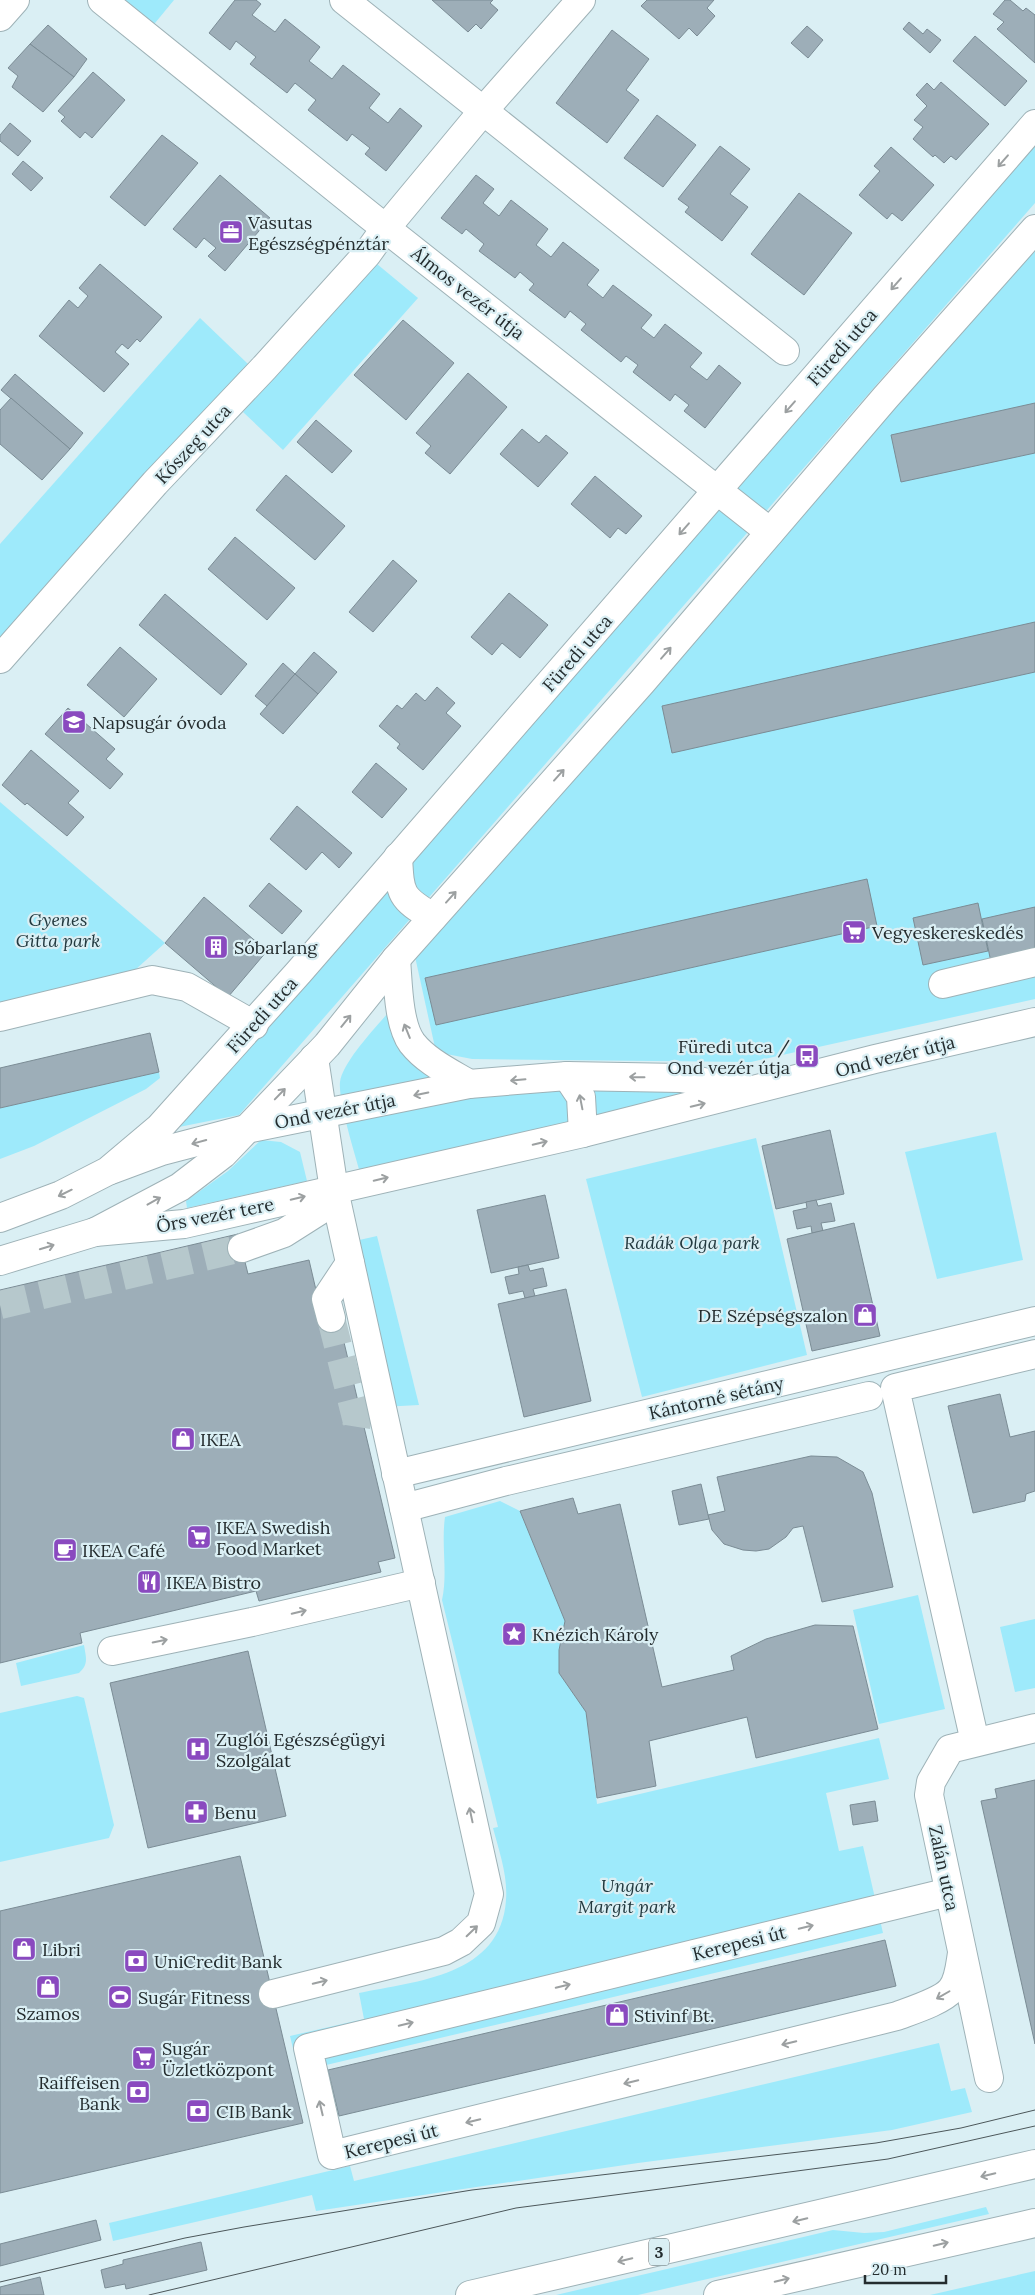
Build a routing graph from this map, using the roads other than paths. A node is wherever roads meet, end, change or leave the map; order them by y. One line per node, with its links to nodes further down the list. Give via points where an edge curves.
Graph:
1 (15, 0): 5 (street)
2 (102, 0): 8 (street, Álmos vezér útja)
3 (344, 0): 6 (street)
4 (581, 0): 6 (street)
5 (0, 16)
6 (483, 111): 8 (street, Kőszeg utca); 10 (street)
7 (1035, 124): 11 (street, Füredi utca, one-way to 11)
8 (385, 229): 11 (street, Álmos vezér útja); 13 (street, Kőszeg utca, via 264,368 155,483)
9 (1035, 229): 12 (street)
10 (785, 351)
11 (718, 490): 12 (street, Álmos vezér útja); 14 (street, Füredi utca, one-way to 14)
12 (770, 532): 15 (street, one-way to 12, via 642,682)
13 (0, 659)
14 (398, 857): 15 (street, via 400,882 406,900); 21 (street, Füredi utca)
15 (433, 916): 16 (street)
16 (396, 959): 22 (street, one-way to 16); 24 (street, one-way to 16, via 436,1065 412,1043 404,1026)
17 (1035, 962): 18 (street)
18 (943, 984)
19 (0, 1017): 21 (street, via 152,980 187,986)
20 (1035, 1022): 25 (street, Ond vezér útja)
21 (254, 1025): 29 (street, Füredi utca, via 159,1128)
22 (314, 1058): 26 (street); 27 (street, one-way to 22)
23 (567, 1076): 24 (street, Ond vezér útja, one-way to 24); 25 (street, Ond vezér útja, one-way to 23, via 681,1078); 28 (street, one-way to 23, via 582,1097)
24 (469, 1084): 26 (street, Ond vezér útja, one-way to 26)
25 (755, 1091): 28 (street, Ond vezér útja, one-way to 25)
26 (323, 1114): 27 (street, Ond vezér útja); 30 (street)
27 (246, 1129): 29 (street, Ond vezér útja, one-way to 29, via 162,1151); 32 (street, Örs vezér tere, one-way to 27, via 195,1177)
28 (583, 1133): 30 (street, Ond vezér útja, one-way to 28)
29 (108, 1171): 31 (street, one-way to 31, via 61,1195)
30 (335, 1195): 32 (street, Örs vezér tere, one-way to 30, via 184,1224); 33 (street, via 284,1233); 35 (street)
31 (0, 1218)
32 (95, 1232): 34 (street, Örs vezér tere, one-way to 32)
33 (242, 1248)
34 (0, 1261)
35 (350, 1263): 36 (street, via 326,1298); 40 (street)
36 (331, 1318)
37 (1035, 1321): 40 (street, Kántorné sétány)
38 (1035, 1354): 45 (street, via 895,1388)
39 (869, 1396): 41 (street, Kántorné sétány)
40 (396, 1474): 41 (street)
41 (404, 1508): 42 (street)
42 (421, 1583): 43 (street, one-way to 42); 48 (street, one-way to 42, via 444,1951 461,1942 481,1922 489,1894)
43 (112, 1651)
44 (1035, 1728): 45 (street, Zalán utca)
45 (975, 1742): 46 (street, Zalán utca, via 950,1749 931,1782 929,1795)
46 (949, 1892): 47 (street, Zalán utca); 47 (street, Kerepesi út, one-way to 46, via 958,1975 950,1991 897,2016 332,2156 308,2048)
47 (962, 1953): 49 (street, Zalán utca)
48 (273, 1994)
49 (989, 2078)
50 (1035, 2164): 53 (street, 3, one-way to 53)
51 (1035, 2223): 52 (street, one-way to 51)
52 (733, 2294)
53 (470, 2295)

